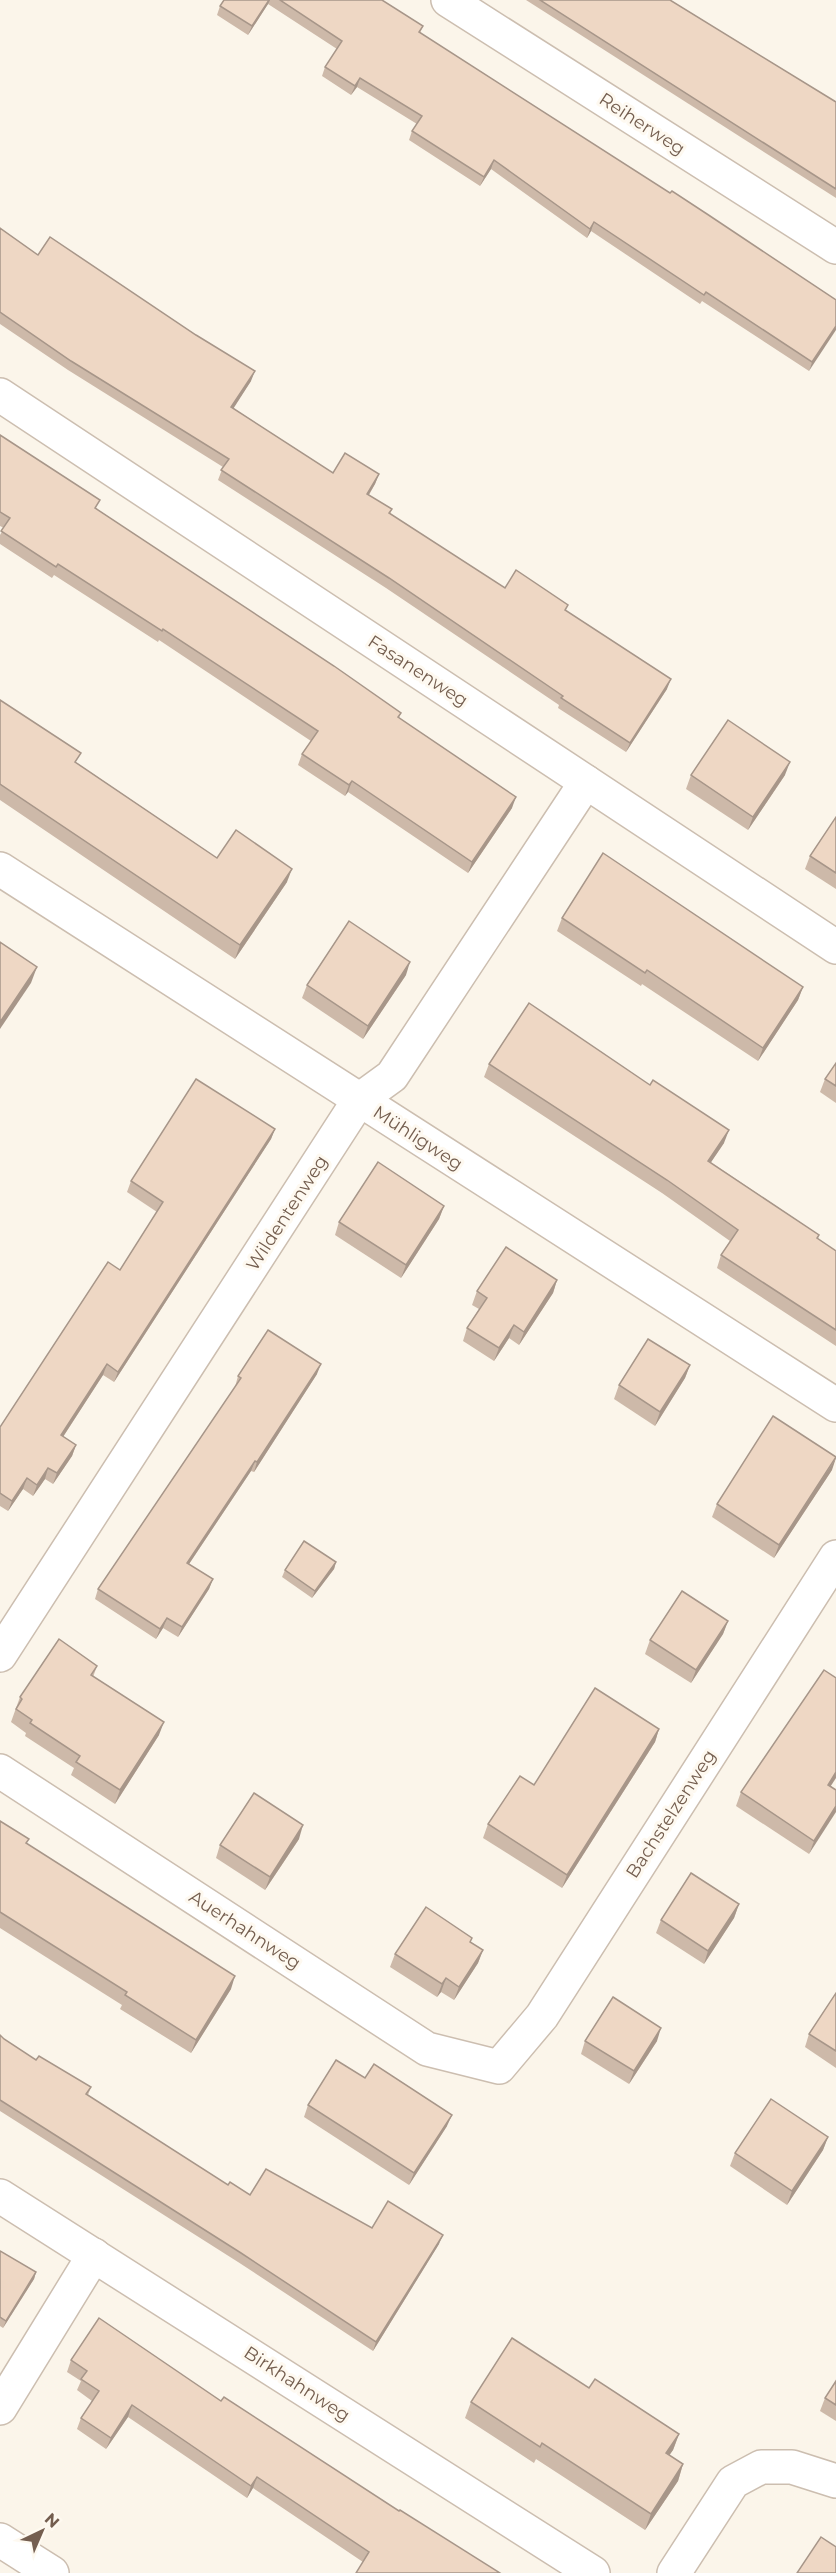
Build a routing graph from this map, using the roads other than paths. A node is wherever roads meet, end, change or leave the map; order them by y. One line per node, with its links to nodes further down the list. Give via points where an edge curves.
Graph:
1 (448, 0): 2 (street, Reiherweg)
2 (836, 247)
3 (0, 394): 4 (street, Fasanenweg)
4 (586, 782): 6 (street, Fasanenweg); 7 (street, Wildentenweg, via 392,1076)
5 (0, 869): 7 (street, Mühligweg)
6 (836, 947)
7 (359, 1100): 8 (street, Mühligweg); 10 (street, Wildentenweg)
8 (836, 1405)
9 (836, 1557): 12 (street, Bachstelzenweg, via 542,2016)
10 (0, 1655)
11 (0, 1771): 12 (street, Auerhahnweg, via 427,2049)
12 (499, 2067)
13 (0, 2196): 14 (street, Birkhahnweg)
14 (94, 2255): 15 (street); 19 (street, Birkhahnweg)
15 (0, 2408)
16 (836, 2481): 20 (street, via 792,2467 761,2467 733,2482)
17 (0, 2540): 18 (street)
18 (52, 2573)
19 (592, 2573)
20 (674, 2573)

